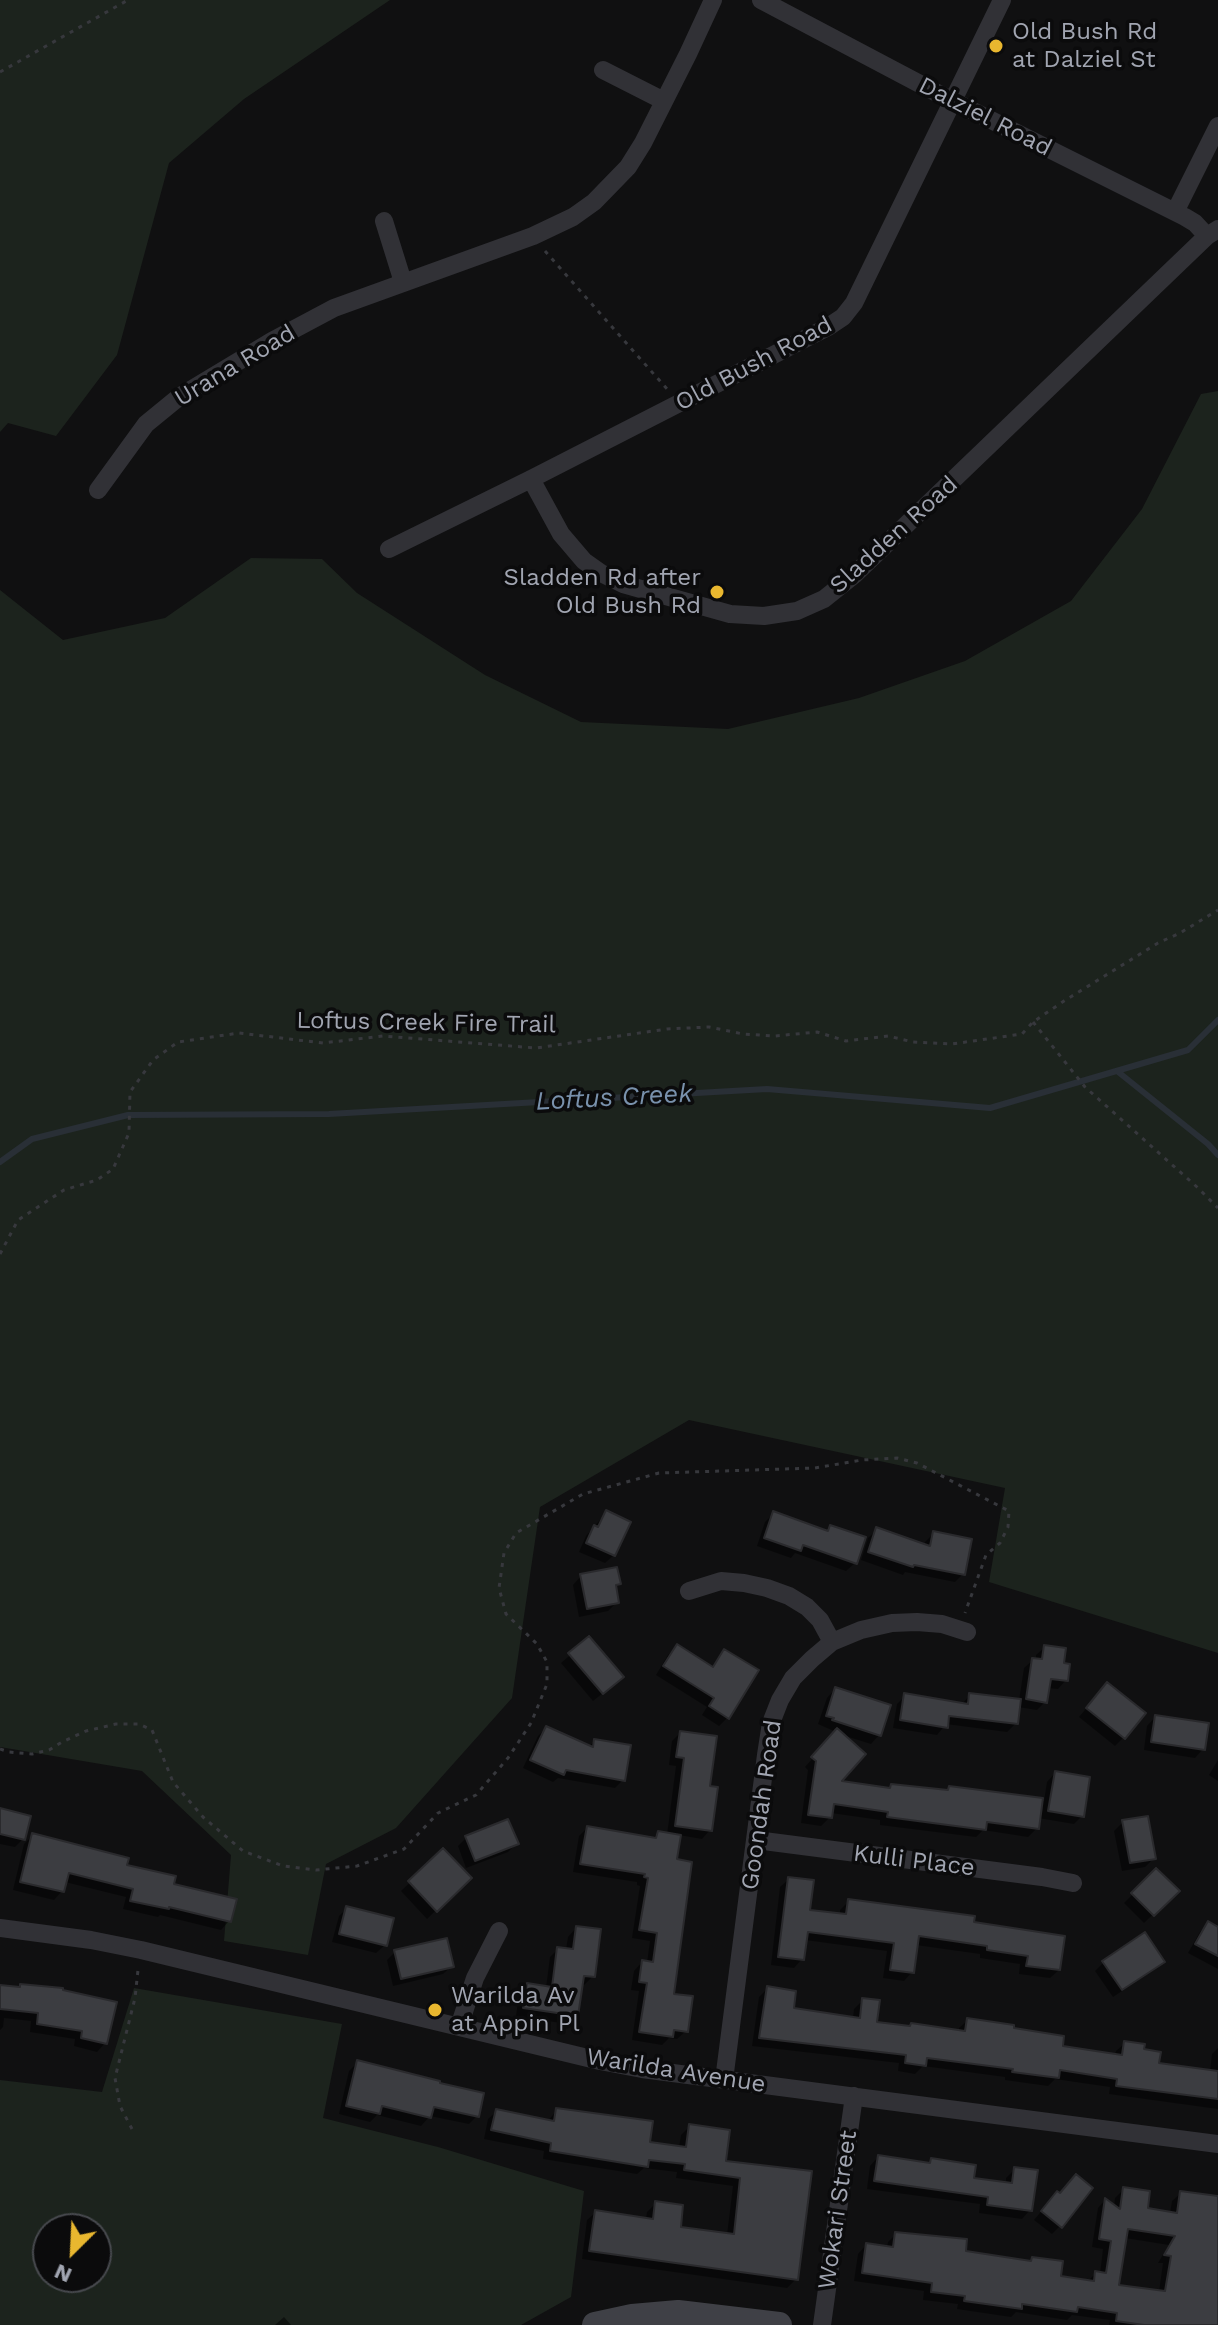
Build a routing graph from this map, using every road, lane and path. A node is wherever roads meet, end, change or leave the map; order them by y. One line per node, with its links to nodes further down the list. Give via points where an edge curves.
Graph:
1 (128, 0): 6 (path)
2 (713, 0): 7 (street, Urana Road)
3 (761, 0): 8 (street, Dalziel Road)
4 (1002, 0): 8 (street, Old Bush Road)
5 (603, 70): 7 (street)
6 (0, 72)
7 (664, 101): 13 (street, Urana Road, via 643,143 612,185 573,217)
8 (954, 101): 10 (street, Dalziel Road); 16 (street, Old Bush Road, via 843,317)
9 (1218, 126): 10 (street)
10 (1175, 212): 12 (street, Dalziel Road)
11 (384, 221): 14 (street)
12 (1212, 232): 16 (street, Sladden Road, via 854,575 824,599 797,611 730,614 623,584 584,561 561,534)
13 (533, 236): 14 (street, Urana Road); 15 (path)
14 (403, 282): 17 (street, Urana Road, via 334,308 179,397 146,424)
15 (667, 389)
16 (531, 479): 18 (street, Old Bush Road)
17 (98, 490)
18 (389, 549)
19 (1218, 910): 20 (path, Loftus Creek Fire Trail)
20 (1033, 1022): 21 (path, via 1085,1087); 22 (path, Loftus Creek Fire Trail, via 1022,1034 952,1044 888,1036 846,1041 817,1032 743,1034 709,1027 536,1048 383,1036 323,1043 239,1033 178,1042 153,1060 130,1092 129,1133 113,1169 64,1190 18,1220)
21 (1218, 1208)
22 (0, 1254)
23 (689, 1591): 25 (street, via 721,1581 767,1588 807,1607)
24 (963, 1631): 25 (street, Goondah Road, via 942,1624 892,1623); 26 (path, via 986,1555 1008,1527 1009,1511 993,1501 897,1458 815,1468 659,1473 583,1494 516,1533 504,1553 499,1588 506,1614 537,1644 547,1662 547,1684 531,1723 492,1777 476,1795 438,1813 404,1849 357,1866 316,1870 283,1866 243,1851 173,1782 152,1730 139,1724 86,1731 32,1754)
25 (832, 1642): 27 (street, Goondah Road, via 793,1678 771,1723)
26 (0, 1749)
27 (756, 1840): 28 (street, Kulli Place); 33 (street, Goondah Road)
28 (1073, 1883)
29 (0, 1928): 31 (street, Warilda Avenue)
30 (499, 1931): 32 (street, via 471,1987)
31 (141, 1950): 32 (street, Warilda Avenue); 35 (path, via 115,2078 120,2106)
32 (459, 2027): 33 (street, Warilda Avenue, via 600,2061)
33 (724, 2080): 34 (street, Warilda Avenue)
34 (854, 2096): 36 (street, Warilda Avenue); 39 (street, Wokari Street)
35 (132, 2129)
36 (1218, 2144)
37 (595, 2325): 38 (street, via 678,2313)
38 (779, 2325)
39 (822, 2325)

